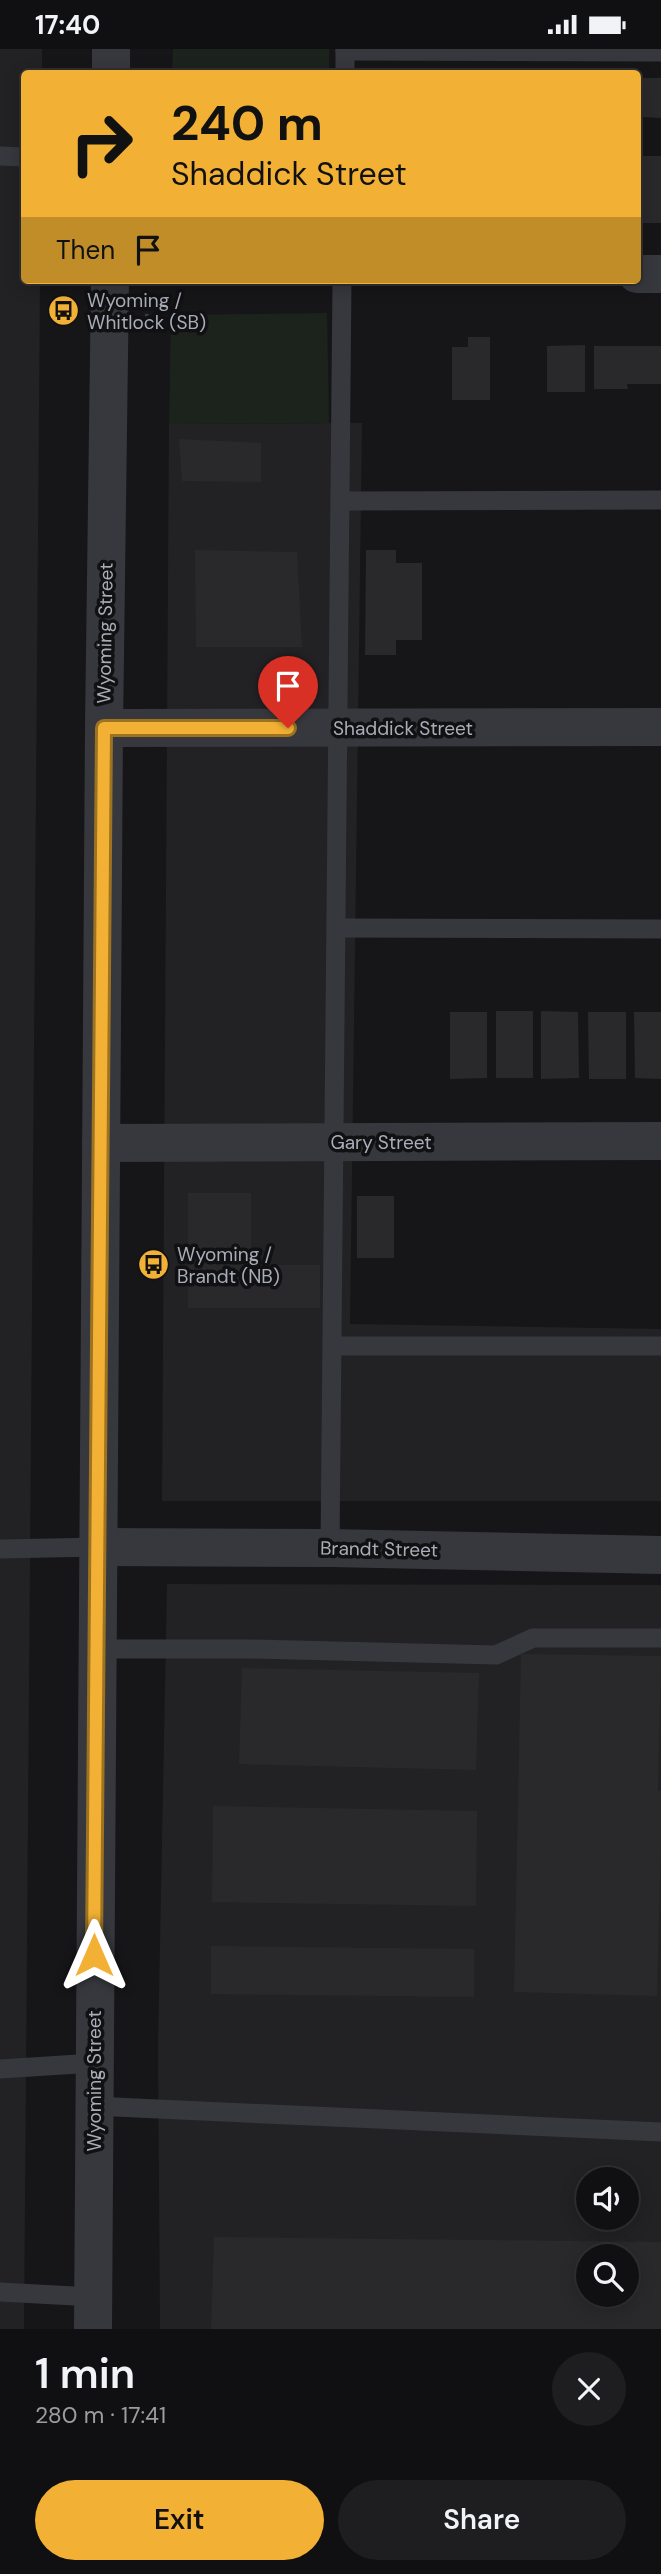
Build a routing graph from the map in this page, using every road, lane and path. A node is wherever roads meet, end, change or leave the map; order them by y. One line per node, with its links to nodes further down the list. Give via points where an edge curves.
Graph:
1 (111, 49): 4 (street)
2 (345, 50): 3 (lane); 5 (lane)
3 (661, 52)
4 (111, 70)
5 (345, 70)
6 (0, 156): 7 (lane)
7 (21, 157)
8 (641, 274): 9 (street)
9 (661, 274)
10 (110, 284): 15 (street, Wyoming Street)
11 (342, 284): 13 (lane)
12 (661, 500): 13 (lane)
13 (340, 501): 16 (lane)
14 (661, 727): 16 (street, Shaddick Street)
15 (104, 728): 16 (street, Shaddick Street); 21 (street, Wyoming Street)
16 (337, 728): 17 (lane)
17 (337, 928): 18 (lane); 20 (lane)
18 (661, 929)
19 (661, 1141): 20 (street, Gary Street)
20 (336, 1142): 21 (street, Gary Street); 22 (lane)
21 (101, 1143): 24 (street, Wyoming Street)
22 (333, 1346): 23 (lane); 25 (lane)
23 (661, 1346)
24 (98, 1547): 25 (street, Brandt Street); 26 (lane); 29 (street, Wyoming Street)
25 (330, 1548): 27 (street, Brandt Street)
26 (0, 1549)
27 (661, 1555)
28 (661, 1638): 29 (lane, via 533,1638 496,1655)
29 (97, 1649): 30 (street, Wyoming Street)
30 (94, 2063): 31 (lane); 32 (street, Wyoming Street)
31 (0, 2069)
32 (93, 2106): 33 (lane); 35 (street, Wyoming Street)
33 (661, 2132)
34 (0, 2291): 35 (lane)
35 (93, 2313)

